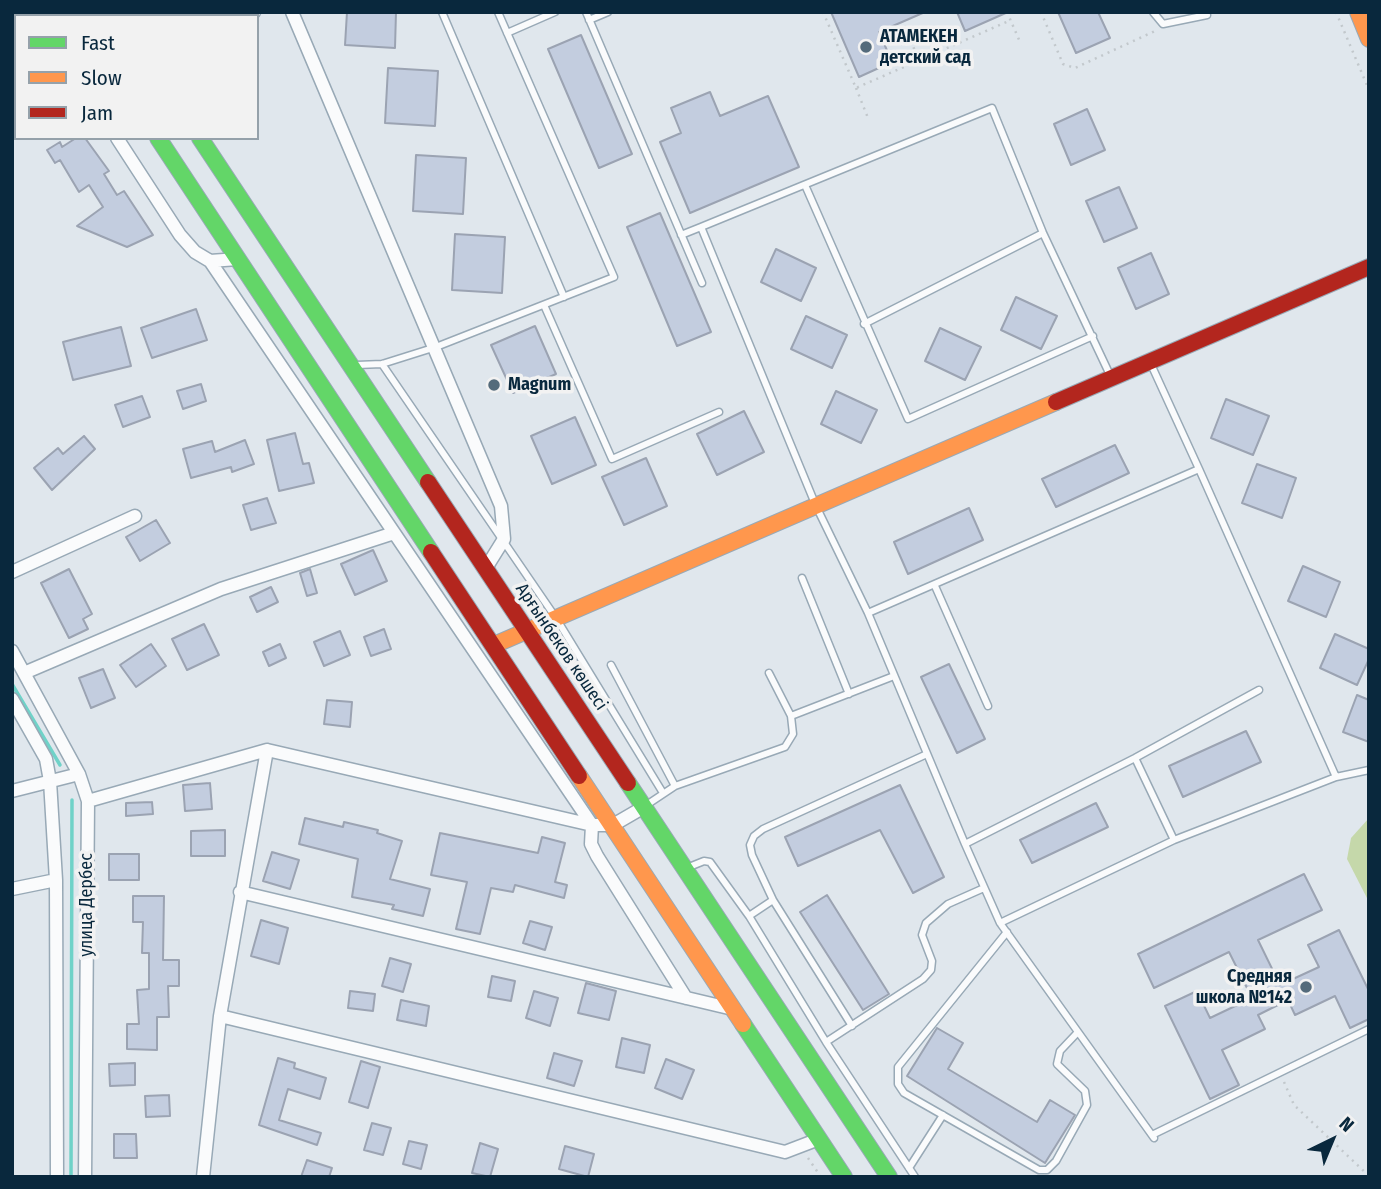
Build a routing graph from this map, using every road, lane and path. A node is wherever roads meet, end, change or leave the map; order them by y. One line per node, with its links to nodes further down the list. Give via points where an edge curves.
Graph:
1 (292, 12): 41 (street)
2 (442, 12): 37 (lane)
3 (498, 12): 19 (lane)
4 (555, 12): 19 (lane)
5 (586, 12): 15 (lane)
6 (608, 12): 15 (lane)
7 (823, 12): 23 (path)
8 (1007, 12): 16 (path)
9 (1041, 12): 17 (path, via 1063,64 1075,68 1150,36)
10 (1153, 12): 17 (lane)
11 (1215, 12): 14 (lane)
12 (1336, 12): 24 (path)
13 (1357, 12): 20 (main road)
14 (1205, 14): 17 (lane)
15 (589, 20): 32 (lane)
16 (1011, 20): 21 (path); 22 (path)
17 (1163, 24)
18 (905, 28): 22 (path)
19 (507, 33): 37 (lane, via 614,277)
20 (1369, 39)
21 (1020, 42)
22 (919, 60): 23 (path)
23 (856, 88): 25 (path)
24 (1369, 90)
25 (868, 118)
26 (118, 140): 34 (street, via 180,235)
27 (159, 140): 33 (main road)
28 (201, 140): 44 (main road, Арғынбеков көшесі)
29 (804, 185): 30 (lane); 31 (lane, via 992,108); 39 (lane)
30 (701, 227): 32 (lane); 48 (lane)
31 (1043, 233): 39 (lane); 40 (lane)
32 (681, 235): 36 (lane)
33 (238, 258): 34 (street); 59 (main road)
34 (210, 261): 50 (street)
35 (1369, 267): 42 (main road)
36 (702, 283)
37 (564, 297): 38 (lane)
38 (544, 305): 41 (lane); 46 (lane, via 612,459)
39 (864, 324): 40 (lane, via 908,419)
40 (1093, 336): 45 (lane)
41 (436, 347): 43 (lane); 51 (street, via 501,506)
42 (1150, 360): 45 (main road); 47 (lane)
43 (382, 364): 44 (lane); 51 (lane)
44 (351, 365): 52 (main road, Арғынбеков көшесі)
45 (1111, 377): 48 (main road)
46 (719, 412)
47 (1199, 469): 55 (lane); 75 (lane)
48 (817, 506): 56 (lane); 57 (main road)
49 (135, 516): 53 (street)
50 (394, 533): 62 (street, via 221,589); 82 (street)
51 (504, 540): 52 (street); 57 (lane)
52 (486, 568): 58 (main road, Арғынбеков көшесі)
53 (12, 572)
54 (802, 578): 66 (lane)
55 (935, 586): 56 (lane); 68 (lane)
56 (868, 613): 64 (lane)
57 (556, 618): 58 (main road); 79 (lane)
58 (526, 631): 59 (main road); 81 (main road, Арғынбеков көшесі)
59 (494, 645): 83 (main road)
60 (12, 651): 62 (street, улица Дербес)
61 (611, 665): 77 (lane)
62 (24, 673): 74 (street, улица Дербес)
63 (769, 673): 69 (lane)
64 (894, 676): 66 (lane); 71 (lane)
65 (1259, 690): 72 (lane)
66 (849, 694): 69 (lane)
67 (12, 699): 76 (street, улица Дербес, via 46,759)
68 (988, 705)
69 (791, 716): 77 (lane, via 793,734 785,747)
70 (267, 750): 80 (street); 82 (street); 90 (street)
71 (927, 754): 85 (lane); 91 (lane, via 754,836 752,855)
72 (1135, 758): 84 (lane); 85 (lane)
73 (1369, 770): 75 (lane)
74 (79, 774): 76 (street); 80 (street, улица Дербес)
75 (1336, 777): 84 (lane)
76 (50, 781): 78 (street); 87 (street, улица Дербес)
77 (676, 786): 79 (lane)
78 (12, 791)
79 (663, 793): 81 (lane)
80 (88, 801): 109 (street, улица Дербес)
81 (644, 807): 83 (street); 86 (main road, Арғынбеков көшесі)
82 (592, 825): 83 (street); 95 (street, via 597,856)
83 (613, 825): 96 (main road)
84 (1174, 840): 93 (lane)
85 (965, 844): 89 (lane)
86 (685, 869): 92 (lane, via 704,860 710,862); 113 (main road, Арғынбеков көшесі)
87 (56, 880): 88 (street); 108 (street, улица Дербес)
88 (12, 888)
89 (984, 888): 93 (lane); 98 (lane, via 948,904 926,923 922,935 932,961 923,979)
90 (240, 892): 95 (street); 97 (street)
91 (773, 900): 92 (lane); 98 (lane)
92 (749, 916): 101 (lane)
93 (1000, 923): 94 (lane)
94 (1007, 932): 100 (lane); 103 (lane, via 898,1067 898,1084 904,1093)
95 (686, 998): 96 (street)
96 (733, 1009): 104 (main road)
97 (220, 1016): 105 (street, via 785,1152); 110 (street)
98 (852, 1026): 101 (lane)
99 (1369, 1030): 102 (lane)
100 (1078, 1032): 102 (lane, via 1153,1136); 103 (lane, via 1060,1051 1057,1064 1085,1091 1087,1105 1047,1170 1039,1170)
101 (826, 1042): 106 (lane)
102 (1281, 1072): 107 (path, via 1294,1105)
103 (943, 1115): 106 (lane)
104 (819, 1139): 105 (street); 112 (main road)
105 (801, 1146): 111 (path)
106 (909, 1168): 114 (lane)
107 (1366, 1176)
108 (57, 1177)
109 (85, 1177)
110 (203, 1177)
111 (821, 1177)
112 (844, 1177)
113 (889, 1177)
114 (915, 1177)

